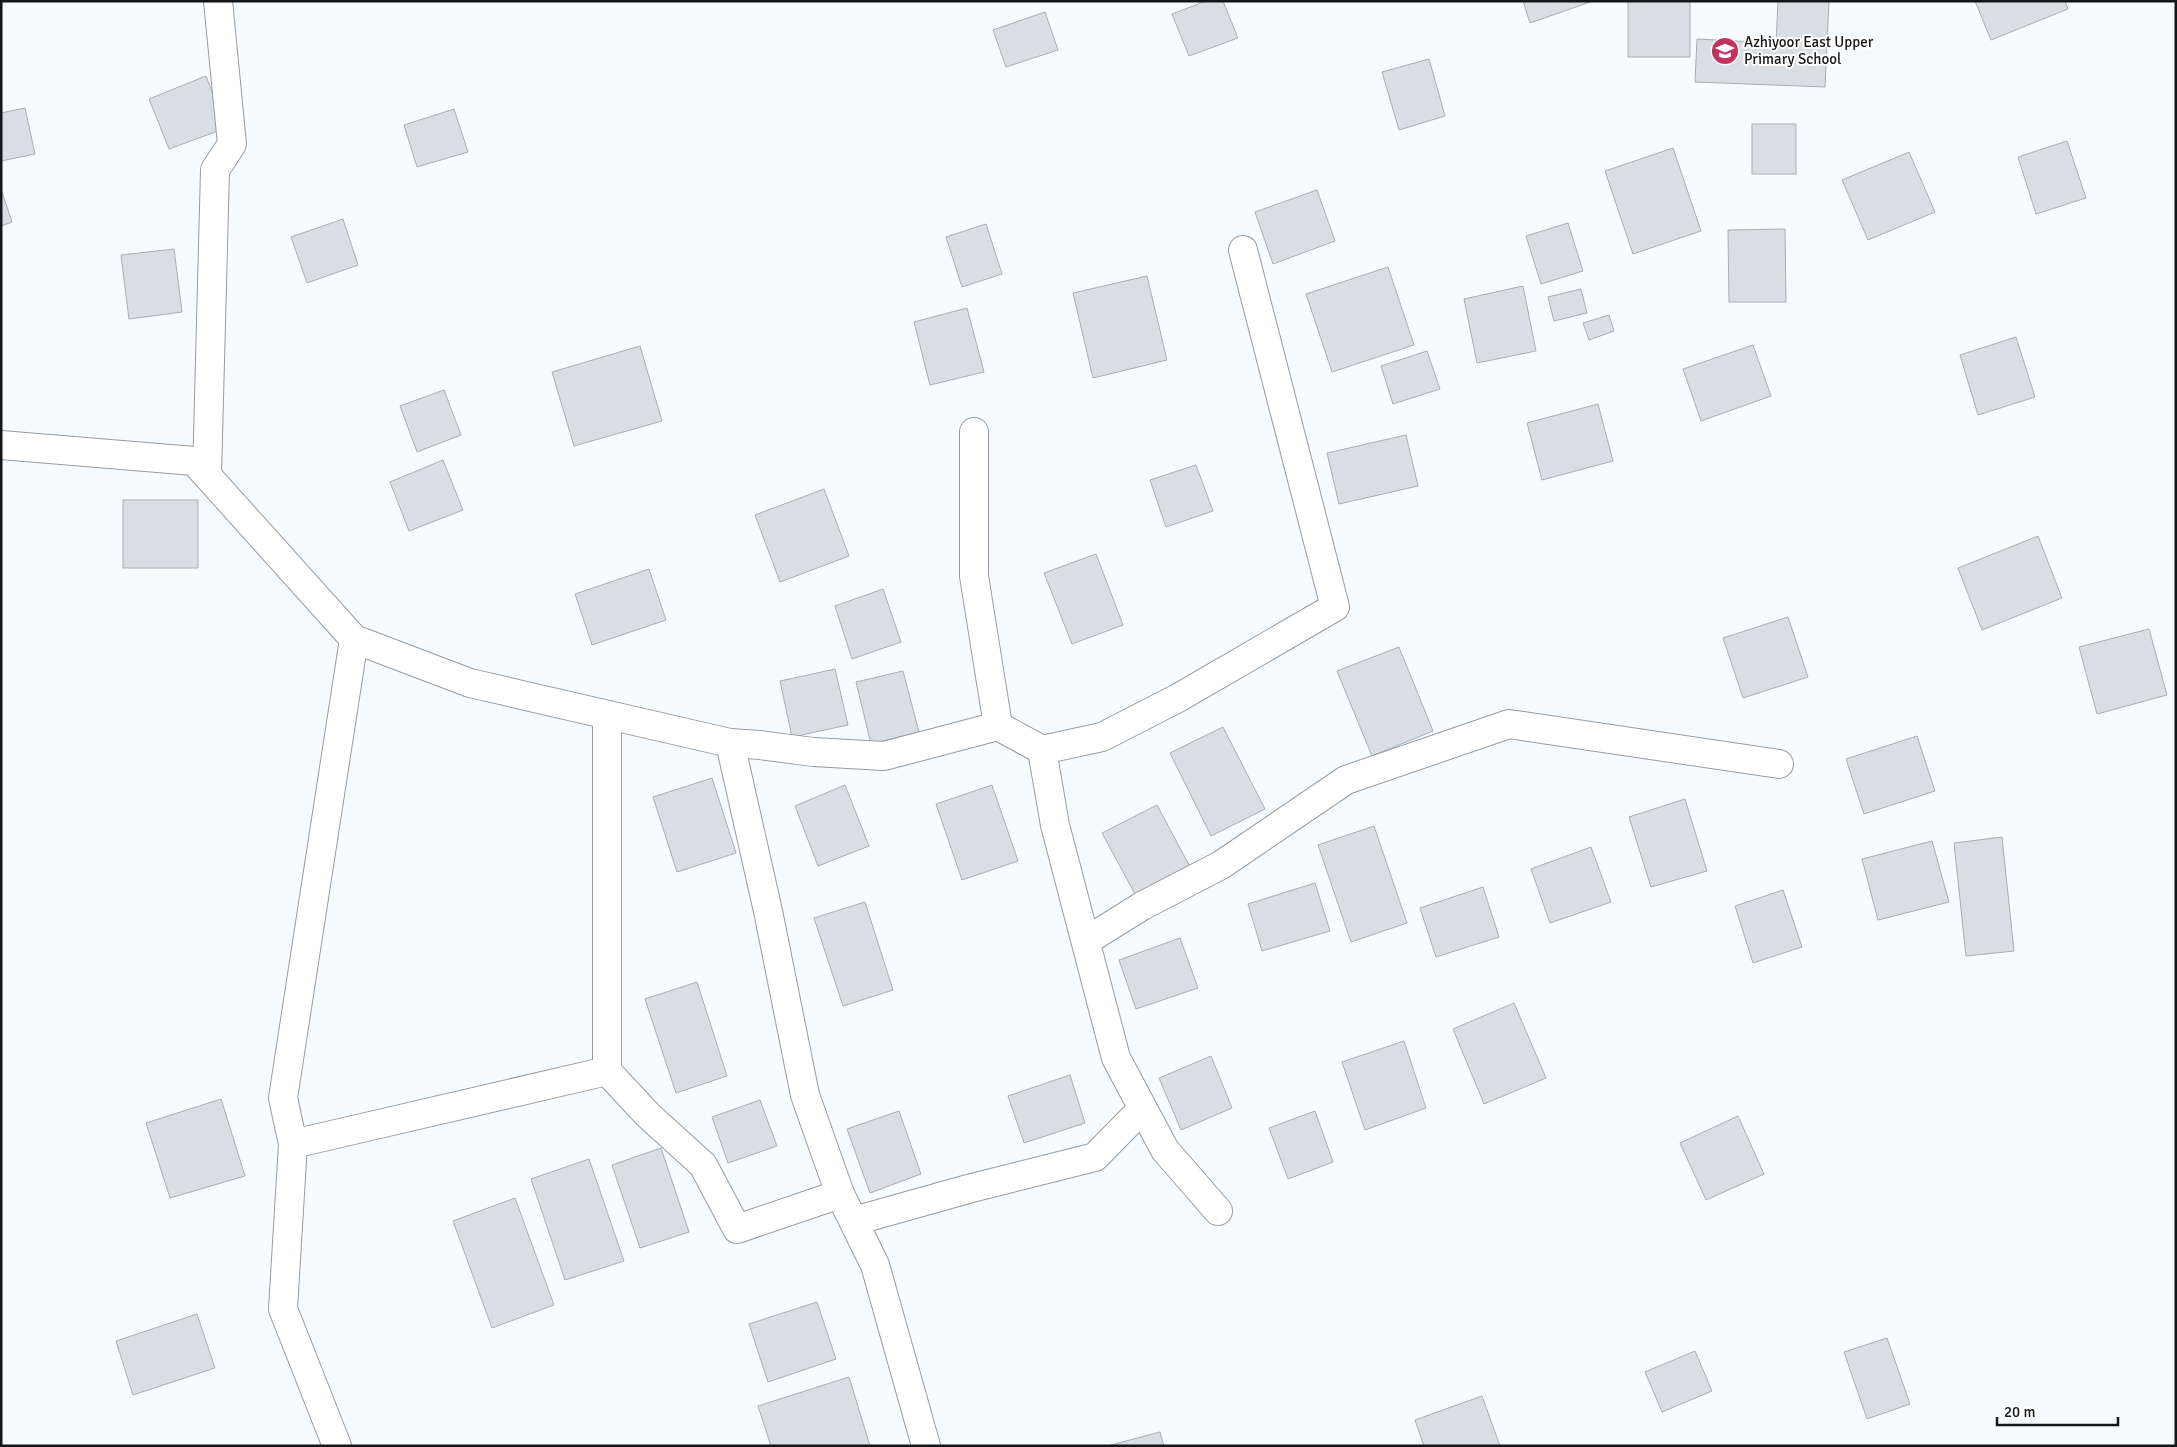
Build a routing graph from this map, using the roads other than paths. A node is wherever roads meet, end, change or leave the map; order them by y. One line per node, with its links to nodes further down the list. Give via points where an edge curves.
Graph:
1 (218, 1): 5 (street, via 232,144 215,170)
2 (1243, 250): 10 (street, via 1335,607 1178,698 1102,737)
3 (974, 432): 8 (street, via 974,576)
4 (1, 445): 5 (street, via 194,461)
5 (207, 475): 6 (street)
6 (354, 639): 7 (street, via 470,683); 15 (street, via 283,1098)
7 (607, 715): 9 (street); 13 (street)
8 (998, 726): 9 (street, via 884,756); 10 (street)
9 (730, 743): 16 (street, via 805,1095)
10 (1042, 750): 12 (street, via 1055,825)
11 (1779, 764): 12 (street, via 1509,724 1346,780 1222,865 1142,906)
12 (1086, 941): 14 (street, via 1116,1058)
13 (607, 1071): 15 (street); 16 (street, via 648,1116 703,1165 737,1229)
14 (1142, 1109): 17 (street, via 1165,1150); 18 (street, via 1095,1157)
15 (293, 1144): 19 (street, via 283,1309)
16 (840, 1194): 18 (street)
17 (1218, 1212)
18 (854, 1221): 20 (street, via 875,1265)
19 (338, 1446)
20 (926, 1446)

